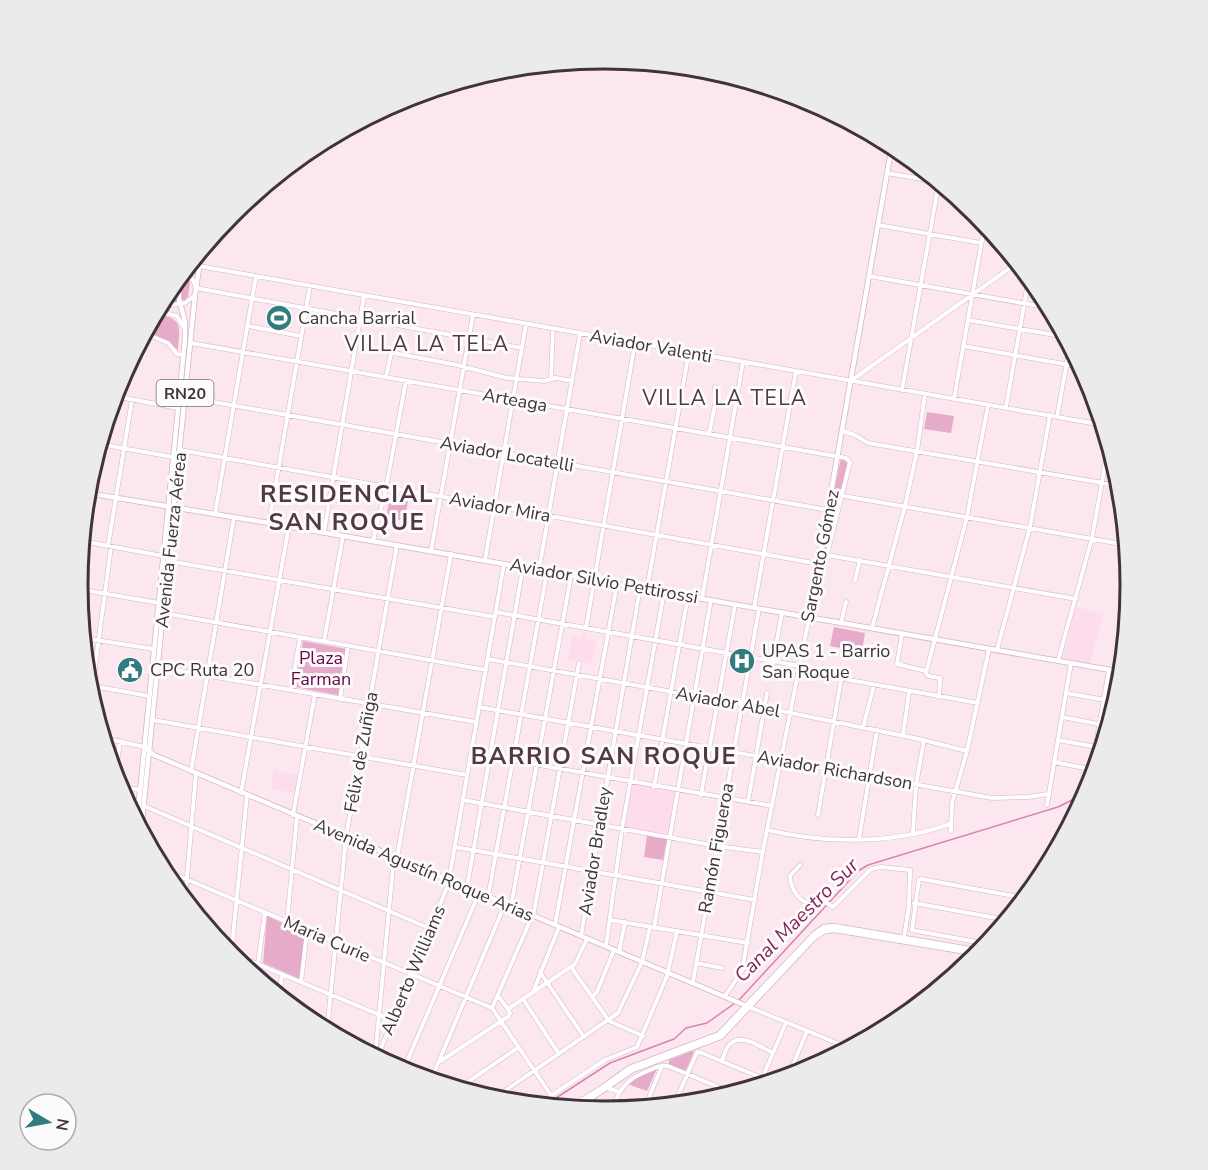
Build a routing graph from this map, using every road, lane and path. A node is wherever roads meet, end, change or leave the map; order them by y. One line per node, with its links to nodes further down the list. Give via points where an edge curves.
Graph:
1 (890, 155): 2 (main road, Sargento Gómez)
2 (887, 173): 3 (street); 5 (main road, Sargento Gómez)
3 (922, 179)
4 (937, 192): 6 (street)
5 (878, 225): 6 (street); 12 (main road, Sargento Gómez)
6 (930, 234): 8 (street); 14 (street)
7 (983, 235): 8 (street)
8 (981, 243): 19 (street)
9 (199, 266): 11 (street, Aviador Valenti); 16 (main road, Avenida Fuerza Aérea / RN20)
10 (1010, 268): 19 (street)
11 (256, 276): 15 (street, Aviador Valenti); 22 (street)
12 (869, 276): 14 (street); 64 (main road, Sargento Gómez)
13 (190, 277): 16 (street)
14 (921, 285): 19 (street); 41 (street)
15 (310, 286): 21 (street, Aviador Valenti); 27 (street)
16 (196, 288): 20 (main road, Avenida Fuerza Aérea / RN20); 22 (street)
17 (1027, 289): 23 (street)
18 (179, 292): 24 (main road, Avenida Fuerza Aérea / RN20)
19 (973, 294): 23 (street); 31 (street); 41 (street)
20 (195, 295): 24 (street); 43 (main road, Avenida Fuerza Aérea / RN20)
21 (364, 296): 29 (street, Aviador Valenti); 30 (street)
22 (252, 298): 27 (street); 33 (street)
23 (1024, 303): 26 (street); 36 (street)
24 (180, 304): 25 (street); 35 (main road, Avenida Fuerza Aérea / RN20)
25 (170, 306)
26 (1038, 306)
27 (306, 308): 30 (street); 40 (street)
28 (166, 312): 35 (street, via 177,316)
29 (473, 315): 32 (street, Aviador Valenti); 42 (street)
30 (360, 318): 42 (street); 57 (street)
31 (968, 320): 36 (street); 45 (street)
32 (526, 324): 34 (street, Aviador Valenti); 46 (street)
33 (248, 326): 40 (street); 47 (street)
34 (553, 328): 37 (street, Aviador Valenti); 61 (street)
35 (185, 329): 49 (main road, Avenida Fuerza Aérea / RN20)
36 (1020, 329): 38 (street); 50 (street)
37 (580, 333): 44 (street, Aviador Valenti); 63 (street)
38 (1055, 335)
39 (152, 336): 49 (street)
40 (301, 336): 52 (street)
41 (911, 338): 64 (street); 67 (street)
42 (468, 339): 46 (street); 56 (street)
43 (191, 343): 47 (street, Arteaga); 69 (main road, Avenida Fuerza Aérea / RN20)
44 (635, 343): 48 (street, Aviador Valenti); 82 (street)
45 (963, 346): 50 (street); 72 (street)
46 (522, 348): 60 (street)
47 (243, 352): 52 (street, Arteaga); 75 (street)
48 (689, 352): 53 (street, Aviador Valenti); 85 (street)
49 (183, 355): 77 (main road, Avenida Fuerza Aérea / RN20)
50 (1015, 355): 54 (street); 76 (street)
51 (1067, 358): 54 (street)
52 (297, 362): 57 (street, Arteaga); 79 (street)
53 (743, 362): 58 (street, Aviador Valenti); 89 (street)
54 (1066, 364): 55 (street); 81 (street)
55 (1071, 365)
56 (463, 367): 59 (street, via 394,353); 60 (street); 66 (street)
57 (351, 371): 59 (street, Arteaga); 84 (street)
58 (796, 371): 64 (street, Aviador Valenti); 92 (street, Ramón Figueroa)
59 (386, 377): 62 (street, Arteaga)
60 (517, 379): 61 (street); 73 (street)
61 (551, 379): 63 (street)
62 (406, 381): 66 (street, Arteaga); 87 (street)
63 (572, 381): 78 (street)
64 (852, 381): 67 (street, Aviador Valenti); 86 (main road, Sargento Gómez)
65 (715, 387): 88 (street)
66 (458, 390): 73 (street, Arteaga); 90 (street)
67 (902, 390): 68 (street, Aviador Valenti)
68 (925, 394): 72 (street, Aviador Valenti); 95 (street)
69 (185, 397): 75 (street, Aviador Locatelli); 94 (main road, Avenida Fuerza Aérea / RN20)
70 (123, 398): 71 (street)
71 (132, 399): 77 (street); 93 (street)
72 (954, 399): 74 (street, Aviador Valenti)
73 (513, 400): 78 (street, Arteaga); 96 (street)
74 (988, 405): 76 (street, Aviador Valenti); 100 (street)
75 (234, 406): 79 (street, Aviador Locatelli); 99 (street)
76 (1006, 407): 80 (street, Aviador Valenti)
77 (178, 408): 97 (main road, Avenida Fuerza Aérea / RN20)
78 (567, 409): 82 (street, Arteaga); 101 (street)
79 (288, 415): 84 (street, Aviador Locatelli); 103 (street)
80 (1050, 415): 81 (street, Aviador Valenti); 104 (street)
81 (1057, 417): 83 (street, Aviador Valenti)
82 (622, 419): 85 (street, Arteaga); 105 (street)
83 (1094, 423)
84 (342, 425): 87 (street, Aviador Locatelli); 106 (street)
85 (675, 428): 88 (street, Arteaga); 107 (street)
86 (843, 431): 95 (street, via 868,443); 98 (main road, Sargento Gómez)
87 (395, 434): 90 (street, Aviador Locatelli); 110 (street)
88 (710, 434): 89 (street, Arteaga)
89 (730, 438): 92 (street, Arteaga); 111 (street)
90 (449, 443): 96 (street, Aviador Locatelli); 115 (street)
91 (108, 445): 93 (street)
92 (782, 447): 98 (street, Arteaga); 117 (street, Ramón Figueroa)
93 (124, 448): 97 (street); 116 (street)
94 (180, 450): 99 (street, Aviador Mira); 121 (main road, Avenida Fuerza Aérea / RN20)
95 (917, 451): 100 (street); 119 (street)
96 (504, 453): 101 (street, Aviador Locatelli); 118 (street)
97 (173, 457): 120 (main road, Avenida Fuerza Aérea / RN20)
98 (839, 457): 112 (main road, Sargento Gómez); 114 (street, via 850,461)
99 (225, 459): 103 (street, Aviador Mira); 123 (street)
100 (978, 460): 104 (street); 126 (street)
101 (558, 463): 105 (street, Aviador Locatelli); 124 (street)
102 (1105, 465): 108 (street)
103 (278, 468): 106 (street, Aviador Mira); 127 (street)
104 (1040, 471): 108 (street); 130 (street)
105 (613, 472): 107 (street, Aviador Locatelli); 129 (street)
106 (333, 478): 110 (street, Aviador Mira); 131 (street)
107 (666, 482): 111 (street, Aviador Locatelli); 132 (street)
108 (1103, 483): 109 (street); 134 (street)
109 (1110, 484)
110 (386, 488): 115 (street, Aviador Mira); 135 (street)
111 (720, 491): 117 (street, Aviador Locatelli); 139 (street)
112 (832, 494): 114 (street); 122 (main road, Sargento Gómez)
113 (96, 495): 116 (main road, Aviador Silvio Pettirossi)
114 (843, 496): 119 (street); 143 (street)
115 (440, 497): 118 (street, Aviador Mira); 141 (street)
116 (116, 498): 120 (main road, Aviador Silvio Pettirossi); 140 (street)
117 (773, 500): 122 (street, Aviador Locatelli); 142 (street, Ramón Figueroa)
118 (495, 506): 124 (street, Aviador Mira); 146 (street)
119 (905, 506): 126 (street); 150 (street)
120 (168, 507): 121 (main road, Aviador Silvio Pettirossi); 145 (main road, Avenida Fuerza Aérea / RN20)
121 (175, 508): 123 (main road, Aviador Silvio Pettirossi); 145 (main road, Avenida Fuerza Aérea / RN20)
122 (829, 510): 143 (main road, Sargento Gómez)
123 (215, 514): 125 (main road, Aviador Silvio Pettirossi)
124 (548, 516): 129 (street, Aviador Mira); 152 (street)
125 (234, 517): 127 (main road, Aviador Silvio Pettirossi); 153 (street)
126 (968, 517): 130 (street); 156 (street)
127 (269, 523): 128 (main road, Aviador Silvio Pettirossi)
128 (289, 526): 131 (main road, Aviador Silvio Pettirossi); 157 (street)
129 (603, 526): 132 (street, Aviador Mira); 158 (street)
130 (1030, 527): 134 (street); 162 (street)
131 (324, 532): 133 (main road, Aviador Silvio Pettirossi)
132 (656, 535): 139 (street, Aviador Mira); 163 (street)
133 (343, 536): 135 (main road, Aviador Silvio Pettirossi); 165 (street)
134 (1092, 538): 137 (street); 172 (street)
135 (373, 541): 138 (main road, Aviador Silvio Pettirossi)
136 (90, 543): 140 (street)
137 (1118, 543)
138 (397, 545): 141 (main road, Aviador Silvio Pettirossi); 169 (street, Félix de Zuñiga)
139 (711, 545): 142 (street, Aviador Mira); 170 (street)
140 (109, 546): 145 (street); 167 (street)
141 (431, 551): 144 (main road, Aviador Silvio Pettirossi)
142 (763, 554): 149 (street, Aviador Mira); 178 (street, Ramón Figueroa)
143 (824, 554): 147 (street); 149 (main road, Sargento Gómez); 171 (street)
144 (451, 555): 146 (main road, Aviador Silvio Pettirossi); 177 (street)
145 (165, 559): 153 (street); 175 (main road, Avenida Fuerza Aérea / RN20); 180 (main road, Avenida Fuerza Aérea / RN20)
146 (485, 560): 148 (main road, Aviador Silvio Pettirossi)
147 (860, 560): 150 (street); 159 (street)
148 (504, 564): 151 (main road, Aviador Silvio Pettirossi); 181 (street, Alberto Williams)
149 (820, 564): 171 (main road, Sargento Gómez)
150 (889, 566): 156 (street); 189 (street)
151 (523, 567): 152 (main road, Aviador Silvio Pettirossi); 182 (street)
152 (539, 570): 154 (main road, Aviador Silvio Pettirossi)
153 (226, 571): 157 (street); 185 (street)
154 (547, 572): 155 (main road, Aviador Silvio Pettirossi); 184 (street)
155 (571, 576): 158 (main road, Aviador Silvio Pettirossi); 187 (street)
156 (952, 577): 162 (street); 197 (street)
157 (279, 580): 165 (street); 191 (street)
158 (594, 580): 160 (main road, Aviador Silvio Pettirossi); 188 (street)
159 (855, 580)
160 (617, 584): 161 (main road, Aviador Silvio Pettirossi); 192 (street)
161 (640, 588): 163 (main road, Aviador Silvio Pettirossi); 194 (street, Aviador Bradley)
162 (1015, 588): 172 (street); 206 (street)
163 (647, 589): 166 (main road, Aviador Silvio Pettirossi)
164 (88, 590): 167 (street)
165 (334, 590): 169 (street); 200 (street)
166 (664, 592): 168 (main road, Aviador Silvio Pettirossi); 198 (street)
167 (105, 593): 175 (street); 199 (street)
168 (688, 596): 170 (main road, Aviador Silvio Pettirossi); 201 (street)
169 (388, 598): 177 (street); 207 (street, Félix de Zuñiga)
170 (702, 599): 173 (main road, Aviador Silvio Pettirossi)
171 (813, 599): 183 (main road, Sargento Gómez)
172 (1076, 599): 213 (street)
173 (711, 600): 176 (main road, Aviador Silvio Pettirossi); 204 (street)
174 (846, 602): 186 (street)
175 (159, 603): 190 (main road, Avenida Fuerza Aérea / RN20)
176 (735, 604): 178 (main road, Aviador Silvio Pettirossi); 208 (street)
177 (442, 608): 181 (street); 211 (street)
178 (756, 608): 179 (main road, Aviador Silvio Pettirossi); 209 (street, Ramón Figueroa)
179 (782, 613): 183 (main road, Aviador Silvio Pettirossi); 212 (street)
180 (163, 614): 185 (street); 219 (main road, Avenida Fuerza Aérea / RN20)
181 (496, 615): 182 (street); 210 (street, Alberto Williams)
182 (515, 615): 184 (street); 214 (street)
183 (809, 618): 186 (main road, Aviador Silvio Pettirossi); 218 (street, Sargento Gómez)
184 (538, 620): 187 (street); 220 (street)
185 (216, 623): 191 (street); 227 (street)
186 (841, 623): 189 (main road, Aviador Silvio Pettirossi)
187 (562, 624): 188 (street); 223 (street)
188 (586, 628): 192 (street)
189 (872, 628): 193 (main road, Aviador Silvio Pettirossi)
190 (156, 630): 203 (main road, Avenida Fuerza Aérea / RN20); 219 (main road)
191 (270, 632): 195 (street); 233 (street)
192 (609, 632): 194 (street); 230 (street)
193 (902, 633): 197 (main road, Aviador Silvio Pettirossi); 225 (street, via 897,664)
194 (632, 636): 198 (street); 232 (street, Aviador Bradley)
195 (300, 637): 200 (street); 237 (street)
196 (91, 639): 199 (street)
197 (935, 639): 205 (main road, Aviador Silvio Pettirossi); 225 (street)
198 (656, 640): 201 (street); 236 (street)
199 (99, 641): 203 (street); 217 (street)
200 (324, 641): 202 (street)
201 (680, 645): 204 (street); 239 (street)
202 (348, 646): 207 (street); 246 (street)
203 (154, 649): 243 (main road, Avenida Fuerza Aérea / RN20)
204 (703, 649): 208 (street); 244 (street)
205 (988, 649): 206 (main road, Aviador Silvio Pettirossi); 250 (street)
206 (997, 650): 213 (main road, Aviador Silvio Pettirossi)
207 (379, 651): 211 (street); 249 (street, Félix de Zuñiga)
208 (726, 653): 209 (street); 247 (street)
209 (750, 657): 212 (street); 251 (street, Ramón Figueroa)
210 (488, 659): 214 (street, Aviador Abel); 221 (street, Alberto Williams)
211 (433, 661): 221 (street); 256 (street)
212 (773, 661): 218 (street); 229 (street)
213 (1058, 661): 216 (main road, Aviador Silvio Pettirossi)
214 (507, 662): 220 (street, Aviador Abel); 254 (street)
215 (579, 663): 228 (street)
216 (1071, 663): 222 (main road, Aviador Silvio Pettirossi); 241 (street)
217 (94, 665)
218 (800, 666): 224 (street, Sargento Gómez)
219 (158, 667): 227 (street); 260 (main road, Avenida Fuerza Aérea / RN20)
220 (530, 667): 223 (street, Aviador Abel); 257 (street)
221 (486, 670): 252 (street, Alberto Williams)
222 (1109, 670): 226 (main road, Aviador Silvio Pettirossi); 248 (street)
223 (554, 671): 228 (street, Aviador Abel); 259 (street)
224 (799, 671): 231 (street); 255 (street, Sargento Gómez)
225 (926, 671): 245 (street, via 928,676 940,678)
226 (1113, 671)
227 (207, 675): 233 (street); 266 (street)
228 (577, 675): 230 (street, Aviador Abel); 262 (street)
229 (770, 677)
230 (601, 679): 232 (street, Aviador Abel); 265 (street)
231 (841, 680): 234 (street); 263 (street)
232 (624, 684): 236 (street, Aviador Abel); 268 (street, Aviador Bradley)
233 (261, 685): 237 (street); 273 (street)
234 (874, 685): 238 (street); 267 (street)
235 (98, 687): 243 (street)
236 (648, 687): 239 (street, Aviador Abel); 271 (street)
237 (291, 690): 242 (street)
238 (909, 691): 245 (street); 272 (street)
239 (672, 692): 244 (street, Aviador Abel); 274 (street)
240 (767, 693): 253 (street)
241 (1066, 693): 248 (street); 258 (street)
242 (315, 694): 246 (street); 281 (street)
243 (149, 696): 280 (main road, Avenida Fuerza Aérea / RN20)
244 (695, 696): 247 (street, Aviador Abel); 279 (street)
245 (939, 697): 250 (street)
246 (340, 699): 249 (street)
247 (718, 700): 251 (street, Aviador Abel); 283 (street)
248 (1104, 700): 264 (street)
249 (369, 704): 256 (street); 288 (street, Félix de Zuñiga)
250 (978, 704): 284 (street)
251 (741, 705): 253 (street, Aviador Abel); 285 (street, Ramón Figueroa)
252 (479, 706): 254 (street, Aviador Richardson); 261 (street, Alberto Williams)
253 (765, 709): 255 (street, Aviador Abel); 289 (street)
254 (498, 710): 257 (street, Aviador Richardson); 290 (street)
255 (790, 713): 263 (street, Aviador Abel); 292 (street, Sargento Gómez)
256 (423, 714): 261 (street); 295 (street)
257 (522, 714): 259 (street, Aviador Richardson); 293 (street)
258 (1062, 717): 264 (street); 277 (street)
259 (546, 718): 262 (street, Aviador Richardson); 296 (street)
260 (153, 720): 266 (street); 286 (main road, Avenida Fuerza Aérea / RN20)
261 (476, 722): 287 (street, Alberto Williams)
262 (569, 722): 265 (street, Aviador Richardson); 299 (street)
263 (834, 722): 267 (street, Aviador Abel); 297 (street)
264 (1100, 724): 270 (street)
265 (592, 726): 268 (street, Aviador Richardson); 301 (street)
266 (198, 728): 273 (street); 300 (street)
267 (863, 728): 269 (street, Aviador Abel)
268 (615, 730): 271 (street, Aviador Richardson); 304 (street, Aviador Bradley)
269 (877, 730): 272 (street, Aviador Abel); 303 (street)
270 (1098, 733)
271 (639, 735): 274 (street, Aviador Richardson); 305 (street)
272 (903, 735): 276 (street, Aviador Abel)
273 (251, 737): 281 (street); 312 (street)
274 (663, 739): 279 (street, Aviador Richardson); 307 (street)
275 (112, 740): 278 (street)
276 (924, 740): 284 (street, Aviador Abel); 306 (street)
277 (1058, 740): 282 (street); 294 (street)
278 (120, 741): 280 (street); 291 (street)
279 (686, 744): 283 (street, Aviador Richardson); 309 (street)
280 (145, 747): 286 (main road, Avenida Agustín Roque Arias); 310 (main road, Avenida Fuerza Aérea / RN20)
281 (305, 747): 288 (street); 325 (street)
282 (1095, 747)
283 (710, 748): 285 (street, Aviador Richardson); 314 (street)
284 (967, 751): 311 (street)
285 (733, 752): 289 (street, Aviador Richardson); 315 (street, Ramón Figueroa)
286 (150, 753): 300 (main road, Avenida Agustín Roque Arias); 310 (main road, Avenida Fuerza Aérea / RN20)
287 (471, 753): 290 (street); 302 (street, Alberto Williams)
288 (360, 756): 295 (street); 337 (street, Félix de Zuñiga)
289 (756, 756): 292 (street, Aviador Richardson); 317 (street)
290 (490, 757): 293 (street); 318 (street)
291 (118, 758)
292 (782, 760): 297 (street, Aviador Richardson); 321 (street, Sargento Gómez)
293 (514, 761): 296 (street); 322 (street)
294 (1054, 762): 298 (street); 313 (street)
295 (414, 766): 302 (street); 346 (street)
296 (537, 766): 299 (street); 324 (street)
297 (826, 768): 303 (street, Aviador Richardson); 326 (street)
298 (1087, 768)
299 (561, 770): 301 (street); 328 (street)
300 (194, 772): 312 (main road, Avenida Agustín Roque Arias); 332 (street)
301 (584, 774): 304 (street); 329 (street)
302 (467, 775): 316 (street, Alberto Williams)
303 (869, 776): 306 (street, Aviador Richardson); 339 (street)
304 (607, 778): 305 (street); 331 (street, Aviador Bradley)
305 (630, 783): 307 (street); 333 (street)
306 (916, 785): 311 (street, Aviador Richardson); 336 (street)
307 (654, 787): 309 (street)
308 (130, 788): 310 (street)
309 (678, 790): 314 (street); 338 (street)
310 (143, 791): 320 (main road, Avenida Fuerza Aérea / RN20); 323 (main road, Avenida Fuerza Aérea / RN20)
311 (956, 792): 313 (street, Aviador Richardson, via 994,798); 330 (street)
312 (244, 794): 325 (main road, Avenida Agustín Roque Arias); 341 (street)
313 (1048, 794): 319 (street)
314 (701, 795): 315 (street)
315 (725, 799): 317 (street); 340 (street, Ramón Figueroa)
316 (463, 800): 318 (street); 342 (street, Alberto Williams)
317 (748, 802): 321 (street)
318 (482, 803): 322 (street); 343 (street)
319 (1047, 805)
320 (144, 806): 327 (main road, Avenida Fuerza Aérea / RN20); 332 (street)
321 (772, 806): 334 (street, Sargento Gómez)
322 (506, 808): 324 (street); 345 (street)
323 (139, 810)
324 (529, 812): 328 (street); 347 (street)
325 (295, 815): 337 (main road, Avenida Agustín Roque Arias); 351 (street)
326 (818, 815)
327 (143, 816)
328 (552, 816): 329 (street); 348 (street)
329 (576, 821): 331 (street); 350 (street)
330 (950, 824): 335 (street); 336 (street)
331 (599, 825): 333 (street); 352 (street, Aviador Bradley)
332 (191, 826): 341 (street); 355 (street)
333 (622, 829): 338 (street); 354 (street)
334 (768, 830): 339 (street, via 805,838); 344 (street, Sargento Gómez)
335 (951, 831)
336 (913, 832): 339 (street)
337 (346, 837): 346 (main road, Avenida Agustín Roque Arias); 360 (street, Félix de Zuñiga)
338 (670, 837): 340 (street); 357 (street)
339 (860, 839)
340 (717, 846): 344 (street); 362 (street, Ramón Figueroa)
341 (242, 848): 351 (street); 366 (street)
342 (454, 848): 343 (street); 356 (street, Alberto Williams)
343 (474, 851): 345 (street); 359 (street)
344 (763, 852): 365 (street, Sargento Gómez)
345 (497, 855): 347 (street); 364 (street)
346 (395, 858): 356 (main road, Avenida Agustín Roque Arias); 370 (street)
347 (520, 859): 348 (street); 369 (street)
348 (544, 863): 350 (street); 372 (street)
349 (800, 865): 384 (street, via 790,876 795,892 807,903 821,899 835,905 876,867 910,870)
350 (567, 867): 352 (street); 377 (street)
351 (291, 869): 360 (street); 375 (street)
352 (592, 872): 354 (street); 383 (street, Aviador Bradley)
353 (177, 875): 355 (street, Maria Curie)
354 (616, 876): 357 (street); 374 (street)
355 (187, 879): 358 (street); 366 (street, Maria Curie)
356 (449, 880): 359 (main road, Avenida Agustín Roque Arias); 379 (street, Alberto Williams)
357 (662, 884): 362 (street); 378 (street)
358 (186, 887)
359 (467, 887): 361 (main road, Avenida Agustín Roque Arias)
360 (340, 890): 370 (street); 388 (street, Félix de Zuñiga)
361 (479, 893): 364 (main road, Avenida Agustín Roque Arias); 409 (street)
362 (708, 893): 365 (street); 382 (street, Ramón Figueroa)
363 (1016, 895): 367 (street, via 921,879)
364 (488, 897): 368 (main road, Avenida Agustín Roque Arias)
365 (755, 900): 389 (street, Sargento Gómez)
366 (237, 902): 371 (street, Maria Curie); 386 (street)
367 (914, 903): 373 (street); 387 (street, via 912,930)
368 (505, 904): 369 (main road, Avenida Agustín Roque Arias); 413 (street)
369 (511, 906): 372 (main road, Avenida Agustín Roque Arias)
370 (388, 910): 379 (street); 396 (street)
371 (265, 913): 375 (street, Maria Curie); 398 (street)
372 (533, 916): 377 (main road, Avenida Agustín Roque Arias); 412 (street)
373 (997, 918)
374 (610, 920): 376 (street); 390 (street)
375 (286, 922): 380 (street, Maria Curie)
376 (624, 922): 378 (street); 393 (street)
377 (557, 926): 383 (main road, Avenida Agustín Roque Arias); 401 (street)
378 (652, 927): 381 (street); 395 (street)
379 (431, 929): 404 (street, Alberto Williams)
380 (307, 931): 388 (street, Maria Curie); 405 (street)
381 (677, 931): 382 (street); 402 (street)
382 (701, 935): 389 (street); 397 (street, Ramón Figueroa)
383 (581, 936): 385 (main road, Avenida Agustín Roque Arias)
384 (904, 937): 391 (main road); 417 (main road, via 824,927)
385 (587, 939): 390 (main road, Avenida Agustín Roque Arias); 399 (street)
386 (232, 942)
387 (976, 942)
388 (335, 943): 396 (street, Maria Curie); 411 (street, Félix de Zuñiga)
389 (748, 943): 415 (street, Sargento Gómez, via 741,974)
390 (606, 946): 393 (main road, Avenida Agustín Roque Arias)
391 (969, 950)
392 (969, 950): 417 (main road, via 829,930 815,937)
393 (616, 951): 395 (main road, Avenida Agustín Roque Arias); 414 (street)
394 (251, 961): 398 (street)
395 (642, 962): 402 (main road, Avenida Agustín Roque Arias); 420 (street)
396 (383, 963): 404 (street, Maria Curie); 421 (street)
397 (696, 963): 400 (street); 407 (street, Ramón Figueroa)
398 (258, 964): 403 (street)
399 (571, 967): 406 (street); 414 (street)
400 (722, 968)
401 (540, 972): 406 (street); 410 (street)
402 (669, 973): 407 (main road, Avenida Agustín Roque Arias); 429 (street)
403 (282, 974): 405 (street); 408 (street)
404 (412, 974): 409 (street, Maria Curie); 422 (street, Alberto Williams)
405 (301, 982): 411 (street)
406 (547, 982): 410 (street); 430 (street)
407 (693, 982): 415 (main road, Avenida Agustín Roque Arias)
408 (280, 986)
409 (439, 986): 413 (street, Maria Curie); 438 (street)
410 (533, 992): 416 (street)
411 (330, 994): 421 (street); 423 (street, Félix de Zuñiga)
412 (498, 995): 418 (street); 419 (street)
413 (466, 997): 418 (street, Maria Curie); 439 (street)
414 (592, 997): 425 (street)
415 (727, 997): 417 (main road, Avenida Agustín Roque Arias)
416 (523, 999): 419 (street); 436 (street)
417 (747, 1006): 428 (street); 448 (main road, via 719,1039 633,1070); 457 (main road, via 719,1034 628,1068)
418 (492, 1008): 424 (street)
419 (508, 1010): 424 (street, via 510,1014)
420 (621, 1010): 425 (street); 426 (street)
421 (378, 1015): 422 (street); 433 (street)
422 (392, 1020): 434 (street, Alberto Williams)
423 (328, 1021)
424 (501, 1021): 432 (street); 439 (street)
425 (609, 1021): 426 (street); 430 (street)
426 (616, 1024): 429 (street)
427 (785, 1025): 435 (street)
428 (807, 1031): 431 (street); 440 (street)
429 (643, 1036): 452 (street, via 637,1047 605,1060)
430 (584, 1037): 436 (street)
431 (839, 1044)
432 (519, 1047): 442 (street); 447 (street)
433 (376, 1048)
434 (379, 1049)
435 (773, 1053): 437 (street, via 736,1040 729,1045); 445 (street)
436 (559, 1054): 442 (street)
437 (722, 1061): 444 (street, via 695,1054); 446 (street)
438 (407, 1062)
439 (439, 1062): 443 (street)
440 (793, 1065)
441 (662, 1066): 444 (street); 451 (street, via 633,1077); 456 (street)
442 (535, 1070): 450 (street); 452 (street)
443 (434, 1073)
444 (686, 1074): 449 (street); 453 (street)
445 (763, 1076)
446 (760, 1077)
447 (467, 1082)
448 (608, 1088): 451 (street); 458 (main road)
449 (719, 1088)
450 (504, 1091)
451 (619, 1092): 459 (street)
452 (551, 1096): 454 (street); 455 (street)
453 (677, 1096)
454 (548, 1098)
455 (553, 1098)
456 (648, 1099)
457 (582, 1100)
458 (588, 1101)
459 (615, 1101)

